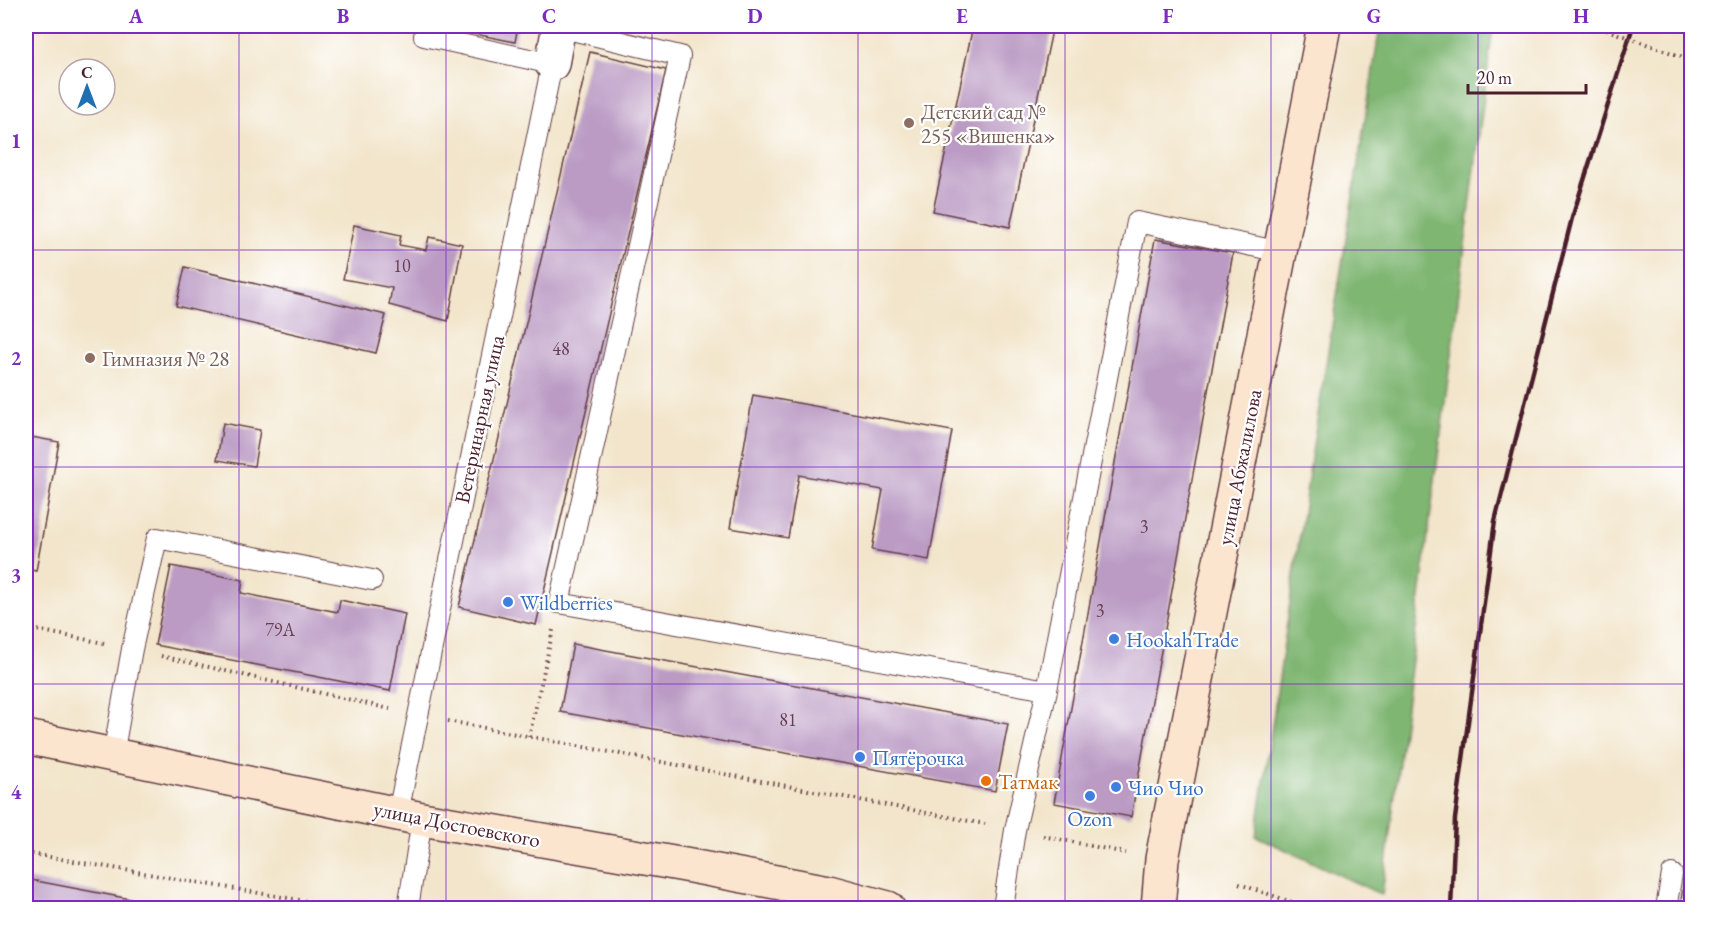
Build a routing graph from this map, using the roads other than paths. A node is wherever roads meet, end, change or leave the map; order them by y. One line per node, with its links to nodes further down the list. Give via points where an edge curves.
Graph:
1 (426, 26): 4 (lane, via 424,36)
2 (559, 26): 4 (street, Ветеринарная улица); 7 (lane, via 680,56 559,603)
3 (1324, 26): 5 (street, улица Абжалилова)
4 (552, 64): 10 (lane, Ветеринарная улица, via 418,716)
5 (1281, 252): 7 (lane, via 1137,222); 15 (street, улица Абжалилова, via 1162,859)
6 (372, 580): 9 (lane, via 157,538)
7 (1047, 690): 14 (lane)
8 (26, 737): 9 (street, улица Достоевского)
9 (114, 755): 10 (street, улица Достоевского)
10 (410, 816): 12 (lane, Ветеринарная улица); 13 (street, улица Достоевского, via 806,888)
11 (1672, 874): 16 (lane)
12 (408, 909)
13 (888, 909)
14 (1003, 909)
15 (1158, 909)
16 (1666, 909)

